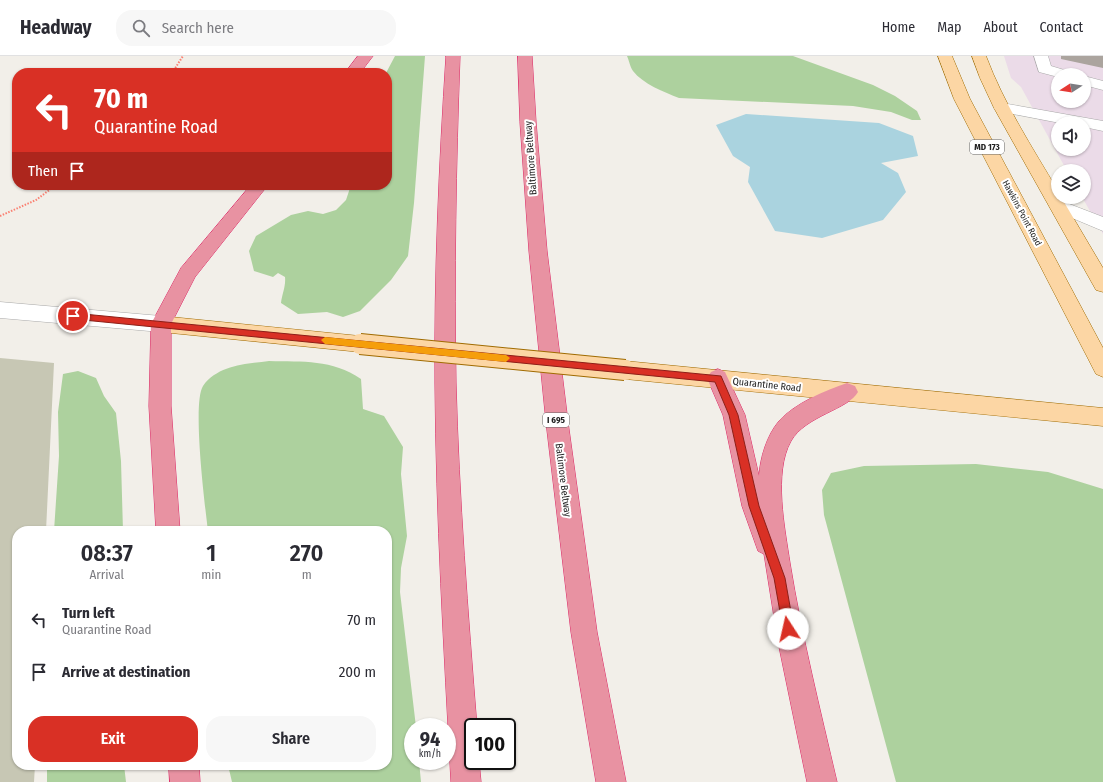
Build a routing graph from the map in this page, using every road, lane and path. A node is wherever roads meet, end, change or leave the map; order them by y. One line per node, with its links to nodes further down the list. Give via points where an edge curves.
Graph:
1 (183, 56): 8 (path)
2 (366, 56): 9 (highway)
3 (453, 56): 31 (highway, via 445,253 447,431)
4 (525, 56): 32 (highway, Baltimore Beltway / I 695, via 538,251 557,422 584,632)
5 (945, 56): 23 (main road, Hawkins Point Road / MD 173, via 962,99)
6 (979, 56): 13 (main road, MD 173)
7 (1041, 56): 10 (street, via 1044,69)
8 (175, 68)
9 (356, 68)
10 (1051, 71)
11 (1091, 82): 12 (street)
12 (1103, 86)
13 (1002, 108): 14 (street); 17 (main road, MD 173)
14 (1103, 126)
15 (49, 190): 18 (path, via 36,200)
16 (256, 190): 22 (highway, via 188,273)
17 (1059, 206): 19 (street); 20 (main road, MD 173)
18 (0, 216)
19 (1103, 225)
20 (1103, 285)
21 (0, 310): 22 (street, Quarantine Road)
22 (161, 324): 24 (main road, Quarantine Road, bridge); 27 (highway, via 160,406)
23 (1103, 368)
24 (718, 378): 25 (main road, Quarantine Road); 28 (highway, via 734,415 754,506)
25 (847, 392): 26 (main road, Quarantine Road); 28 (highway, via 795,421 783,433 776,448 772,469 772,495)
26 (1103, 417)
27 (168, 526)
28 (780, 578): 33 (highway, via 788,629)
29 (184, 770): 30 (highway)
30 (185, 782)
31 (466, 782)
32 (611, 782)
33 (822, 782)

